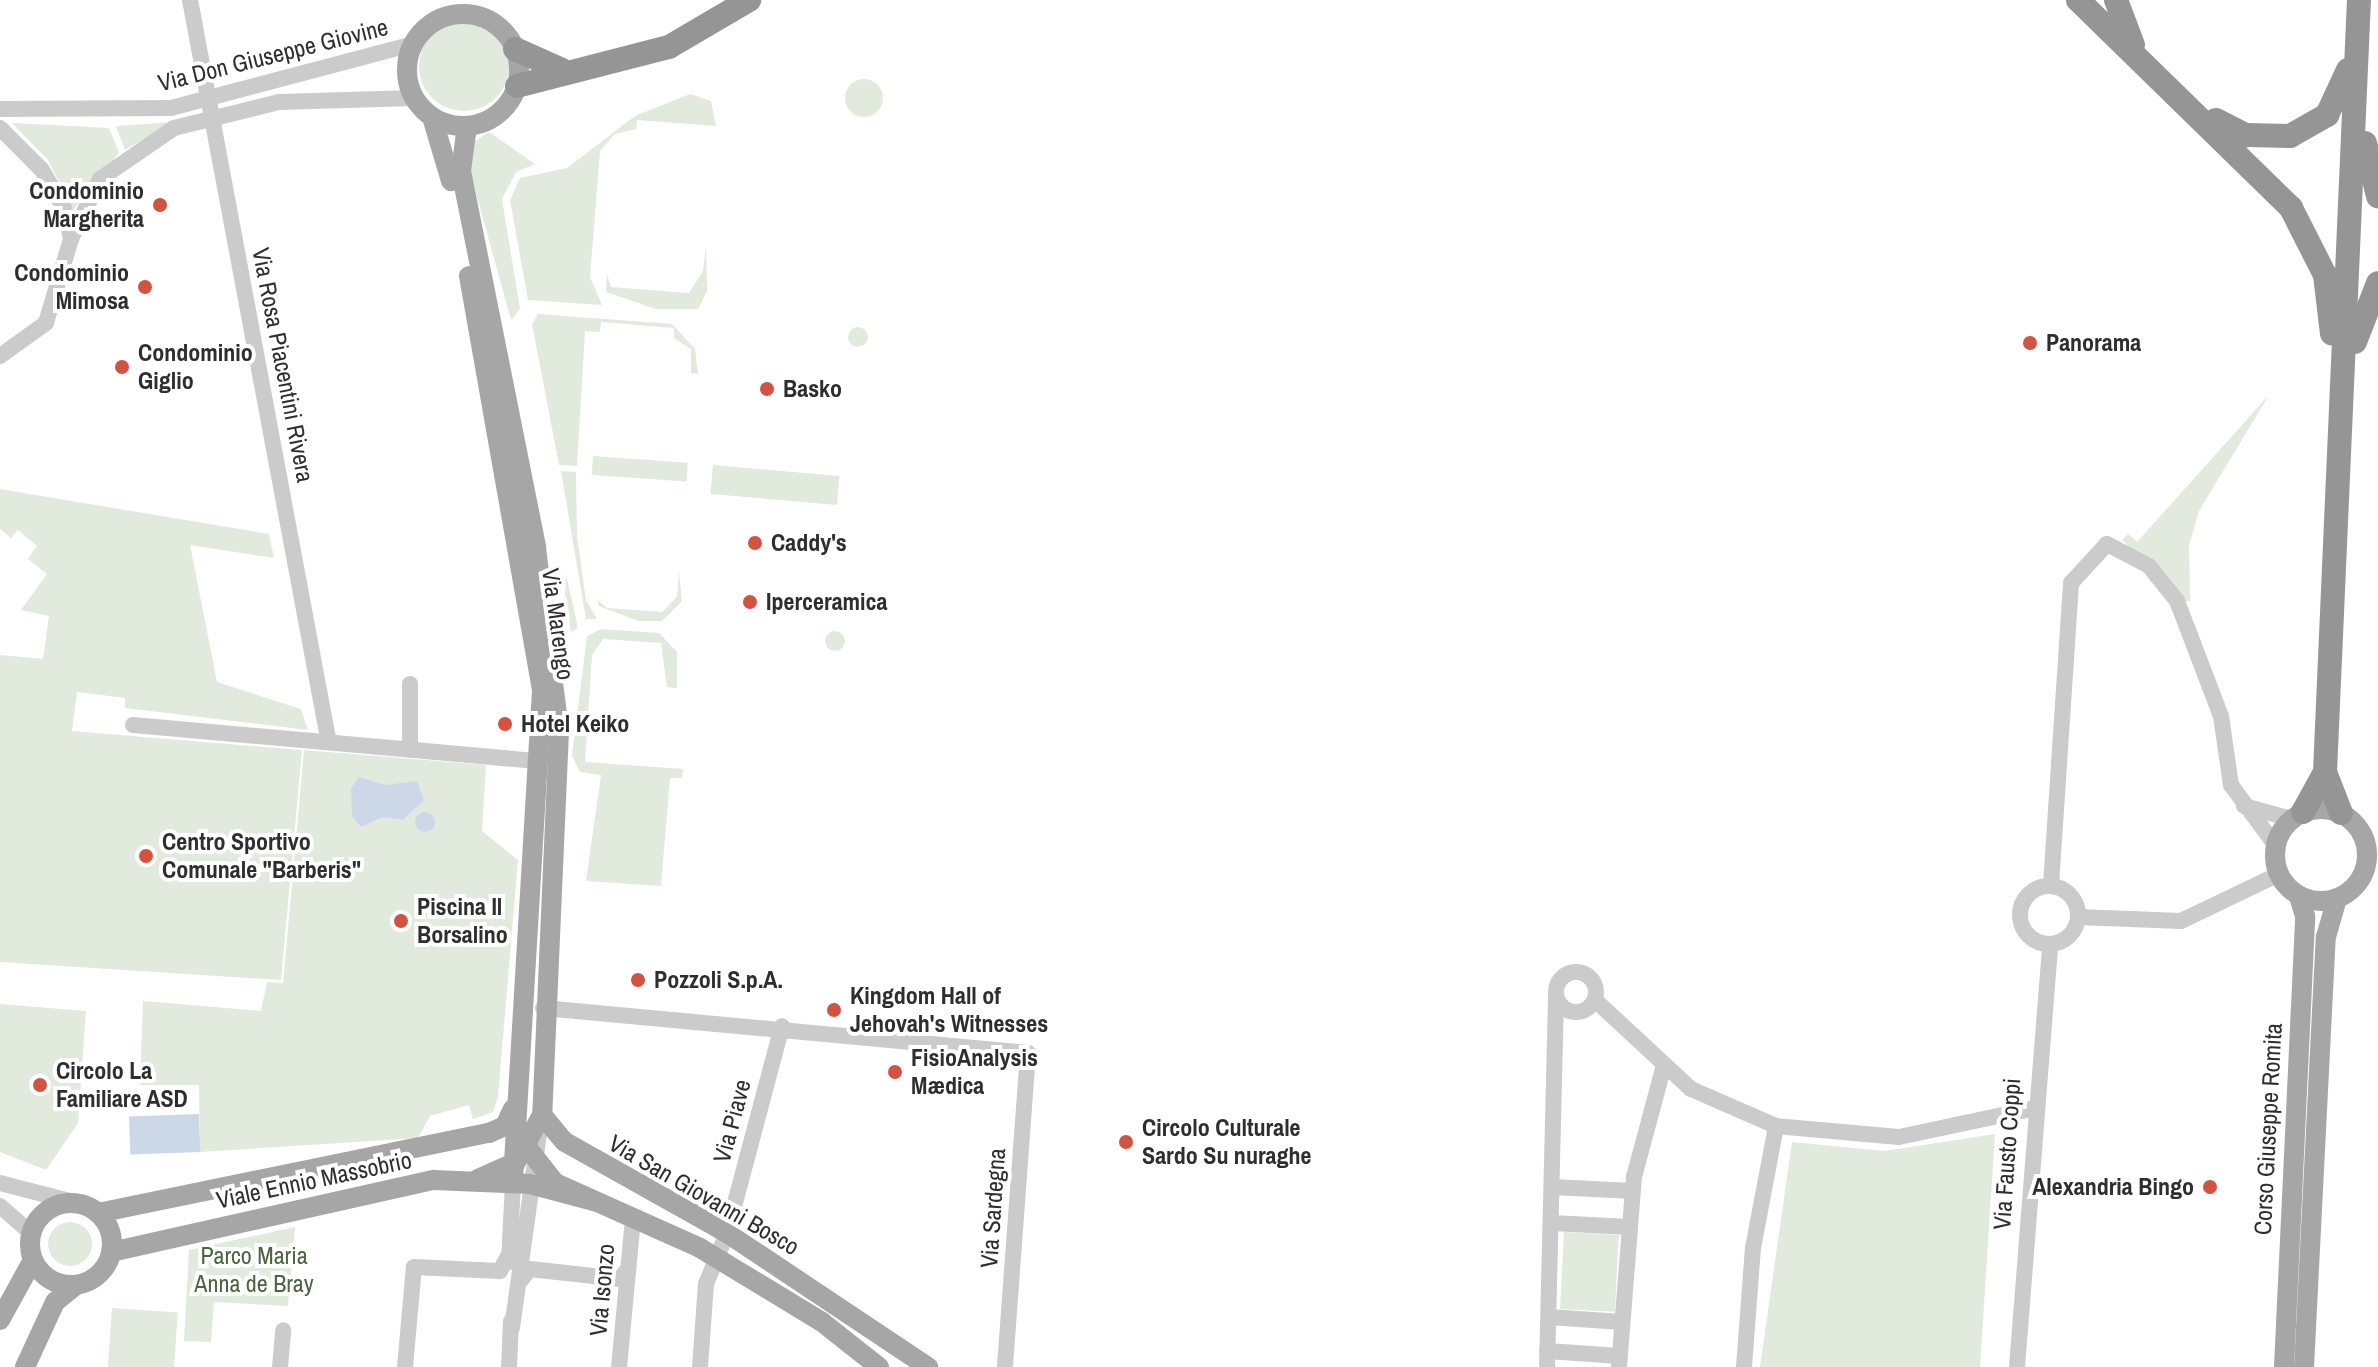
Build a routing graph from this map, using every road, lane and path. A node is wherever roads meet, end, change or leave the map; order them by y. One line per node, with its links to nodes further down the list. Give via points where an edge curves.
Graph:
1 (190, 0): 15 (street, Via Rosa Piacentini Rivera)
2 (433, 0): 8 (main road)
3 (749, 0): 13 (highway, via 669,47)
4 (2078, 0): 12 (highway)
5 (2116, 0): 12 (highway)
6 (2359, 0): 9 (highway)
7 (466, 7): 8 (main road); 11 (main road, via 500,27)
8 (429, 25): 10 (main road)
9 (2358, 37): 18 (highway, via 2338,98 2310,128 2269,139); 23 (highway, via 2367,163); 27 (highway)
10 (413, 44): 15 (street, Via Don Giuseppe Giovine); 16 (main road, via 407,75)
11 (515, 49): 13 (highway); 14 (main road)
12 (2140, 58): 18 (highway)
13 (562, 70): 14 (highway)
14 (517, 86): 21 (main road, via 497,115)
15 (210, 97): 17 (street, Via Don Giuseppe Giovine, via 87,114); 20 (street, Via Rosa Piacentini Rivera)
16 (414, 98): 19 (main road); 20 (street, Via Don Giuseppe Giovine, via 279,102)
17 (0, 109)
18 (2199, 113): 27 (highway, via 2275,189 2317,251)
19 (432, 117): 21 (main road); 32 (main road, Via Marengo, via 447,161 535,621)
20 (213, 118): 24 (street, Via Don Giuseppe Giovine, via 174,128 100,179); 30 (street, Via Rosa Piacentini Rivera)
21 (467, 126): 46 (main road, via 461,171 556,682)
22 (0, 128): 24 (street, via 42,170 64,208)
23 (2378, 196)
24 (71, 239): 26 (street, Via Don Giuseppe Giovine, via 46,323)
25 (2378, 283): 27 (highway, via 2362,316)
26 (0, 356)
27 (2343, 411): 33 (highway)
28 (410, 684): 31 (street)
29 (133, 725): 30 (street)
30 (328, 738): 31 (street)
31 (410, 747): 32 (street)
32 (540, 761): 51 (main road, Via Marengo)
33 (2325, 772): 35 (highway); 36 (highway)
34 (2237, 800): 36 (street, via 2262,815); 37 (street); 39 (street, via 2221,716 2167,585 2110,544 2075,575)
35 (2341, 813): 36 (main road); 41 (main road, via 2361,831 2368,855 2360,882)
36 (2298, 816): 37 (main road)
37 (2276, 846): 38 (main road)
38 (2279, 874): 40 (main road); 42 (street, via 2181,921)
39 (2051, 885): 42 (street, via 2068,892); 43 (street, via 2026,896 2020,914 2025,932)
40 (2299, 896): 41 (main road); 98 (main road, Corso Giuseppe Romita, via 2305,916)
41 (2337, 899): 99 (main road, Corso Giuseppe Romita, via 2326,937)
42 (2078, 917): 43 (street, via 2072,933)
43 (2050, 944): 52 (street, Via Fausto Coppi)
44 (1556, 996): 45 (street, via 1561,978 1577,972 1592,981); 47 (street, via 1565,1009); 49 (street)
45 (1595, 1000): 47 (street); 50 (street)
46 (543, 1008): 48 (street); 53 (main road)
47 (1580, 1012): 49 (street)
48 (782, 1026): 72 (street, Via Piave); 95 (street, Via Sardegna, via 1028,1053)
49 (1558, 1042): 60 (street)
50 (1663, 1069): 54 (street, via 1723,1107); 61 (street)
51 (515, 1101): 55 (main road, via 505,1126); 57 (main road, Via Marengo)
52 (2035, 1108): 54 (street, via 1899,1137); 97 (street, Via Fausto Coppi)
53 (542, 1115): 56 (main road, Via San Giovanni Bosco); 57 (main road)
54 (1776, 1126): 96 (street, via 1755,1233)
55 (479, 1136): 57 (main road); 66 (main road, Viale Ennio Massobrio)
56 (567, 1146): 57 (main road); 72 (main road, Via San Giovanni Bosco)
57 (525, 1157): 58 (main road, Viale Ennio Massobrio); 62 (main road); 62 (main road, Via San Giovanni Bosco, via 569,1190); 65 (street); 67 (street)
58 (478, 1179): 65 (street, via 500,1186); 73 (main road, Viale Ennio Massobrio, via 383,1190)
59 (0, 1183): 63 (street)
60 (1553, 1187): 61 (street); 69 (street)
61 (1633, 1191): 70 (street)
62 (597, 1202): 67 (street, via 546,1194); 68 (main road, Via San Giovanni Bosco)
63 (78, 1203): 66 (main road); 71 (main road, via 47,1210)
64 (0, 1206): 71 (street)
65 (511, 1212): 74 (street)
66 (98, 1213): 73 (main road)
67 (531, 1216): 78 (street)
68 (633, 1218): 75 (main road, Via San Giovanni Bosco); 77 (street, Via Isonzo)
69 (1552, 1223): 70 (street); 80 (street)
70 (1629, 1227): 82 (street)
71 (31, 1233): 76 (main road)
72 (727, 1233): 75 (street, Via Piave); 94 (main road, Via San Giovanni Bosco)
73 (111, 1252): 79 (main road, via 99,1274)
74 (509, 1254): 83 (street); 89 (street, via 500,1271 413,1268)
75 (718, 1259): 92 (street, Via Piave, via 706,1284); 93 (main road, Via San Giovanni Bosco, via 822,1322)
76 (33, 1260): 79 (main road, via 50,1280); 81 (main road)
77 (627, 1270): 78 (street, via 619,1279 529,1269); 91 (street, Via Isonzo)
78 (521, 1280): 83 (street)
79 (76, 1285): 87 (main road, via 55,1302)
80 (1549, 1317): 82 (street); 85 (street)
81 (0, 1320)
82 (1622, 1322): 86 (street)
83 (512, 1328): 90 (street)
84 (283, 1330): 88 (street)
85 (1547, 1359): 86 (street)
86 (1619, 1362)
87 (25, 1367)
88 (280, 1367)
89 (405, 1367)
90 (509, 1367)
91 (619, 1367)
92 (700, 1367)
93 (879, 1367)
94 (928, 1367)
95 (1005, 1367)
96 (1744, 1367)
97 (2017, 1367)
98 (2284, 1367)
99 (2304, 1367)

